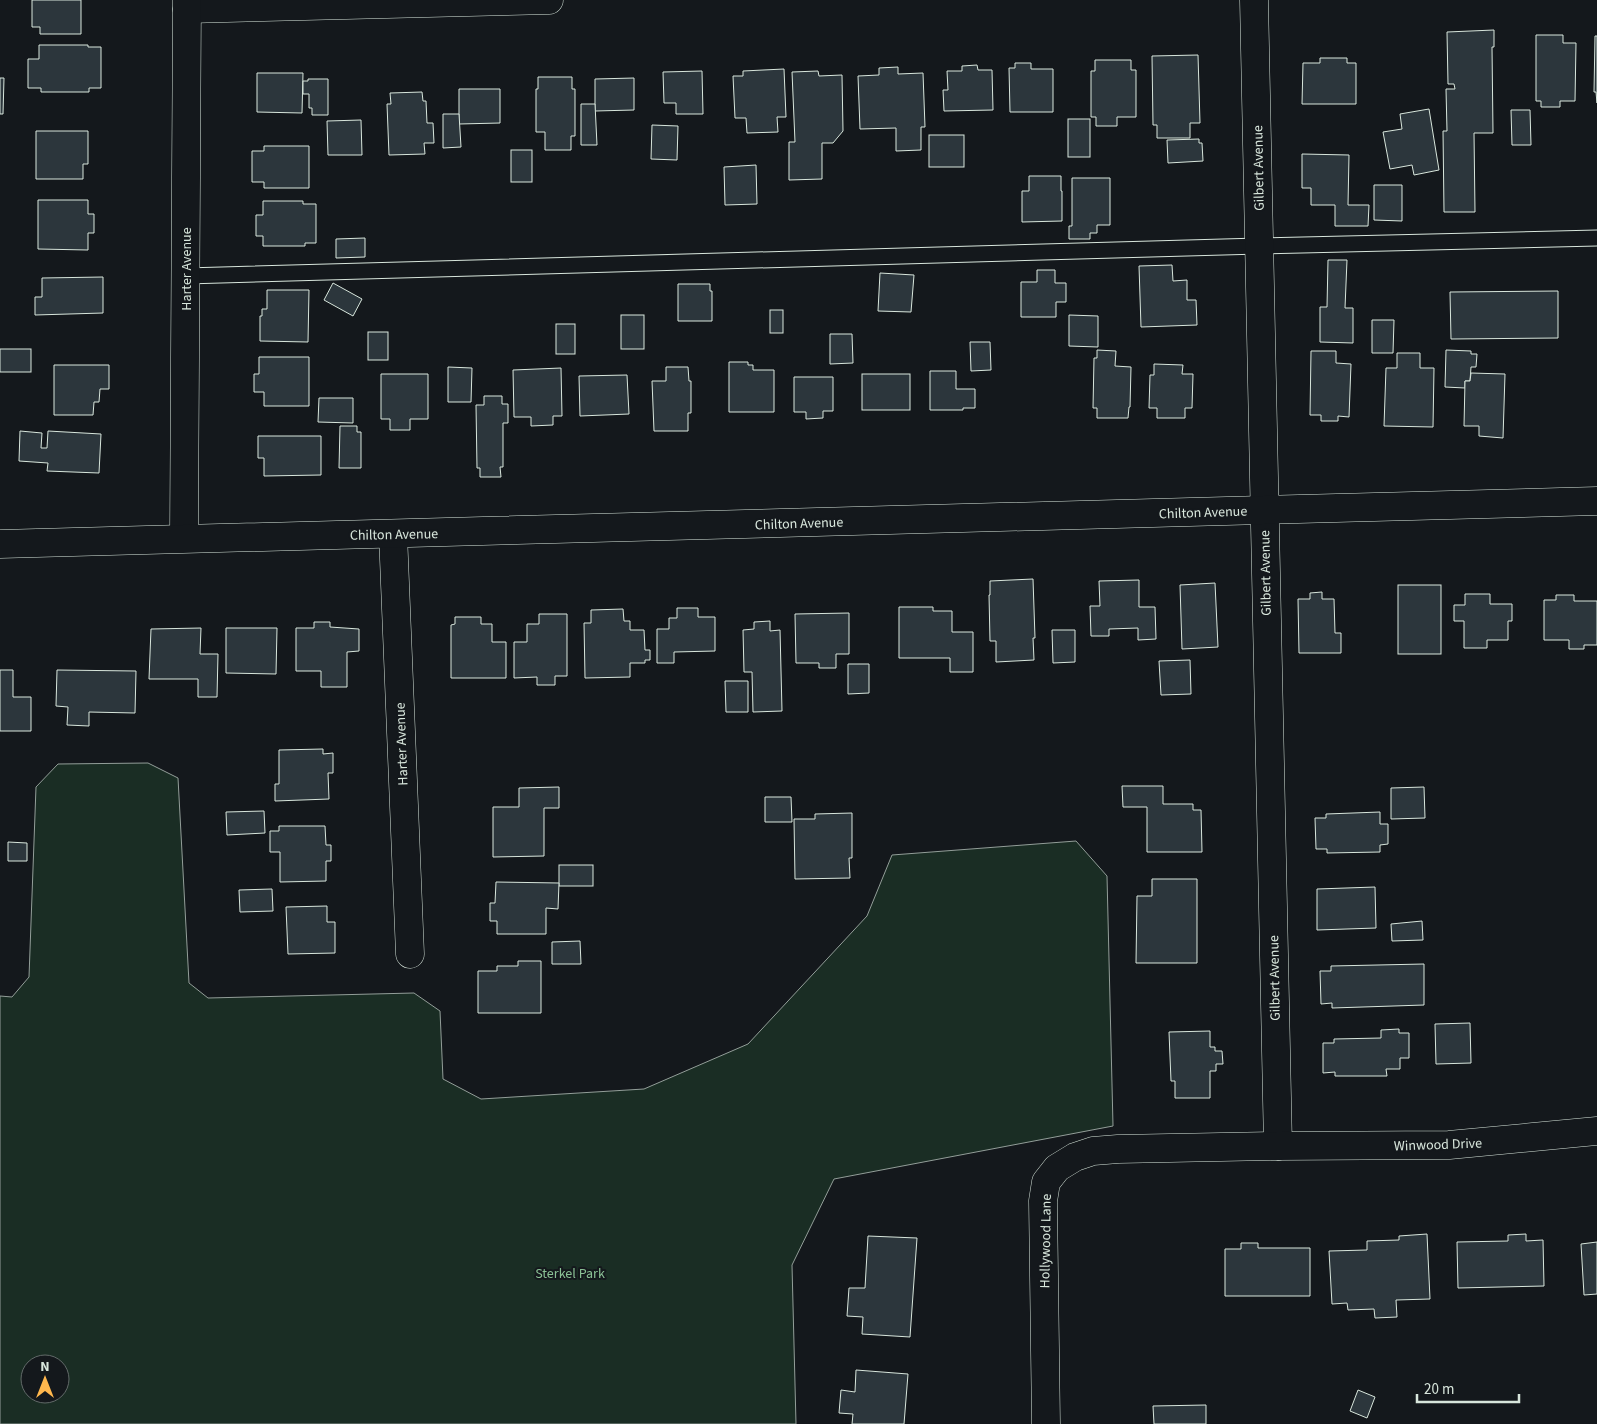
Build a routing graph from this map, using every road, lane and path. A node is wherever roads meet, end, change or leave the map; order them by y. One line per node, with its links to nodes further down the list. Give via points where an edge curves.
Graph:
1 (549, 0): 3 (street)
2 (1254, 0): 5 (street, Gilbert Avenue)
3 (187, 5): 6 (street, Harter Avenue)
4 (1597, 238): 5 (lane)
5 (1259, 246): 6 (lane); 8 (street, Gilbert Avenue)
6 (186, 276): 10 (street, Harter Avenue)
7 (1597, 501): 8 (street, Chilton Avenue)
8 (1264, 510): 9 (street, Chilton Avenue); 14 (street, Gilbert Avenue)
9 (393, 534): 10 (street, Chilton Avenue); 12 (street, Harter Avenue)
10 (184, 538): 11 (street, Chilton Avenue)
11 (0, 544)
12 (410, 954)
13 (1597, 1131): 14 (street, Winwood Drive, via 1448,1145)
14 (1278, 1146): 15 (street, Hollywood Lane, via 1093,1151 1057,1168 1046,1182 1043,1201)
15 (1046, 1424)

